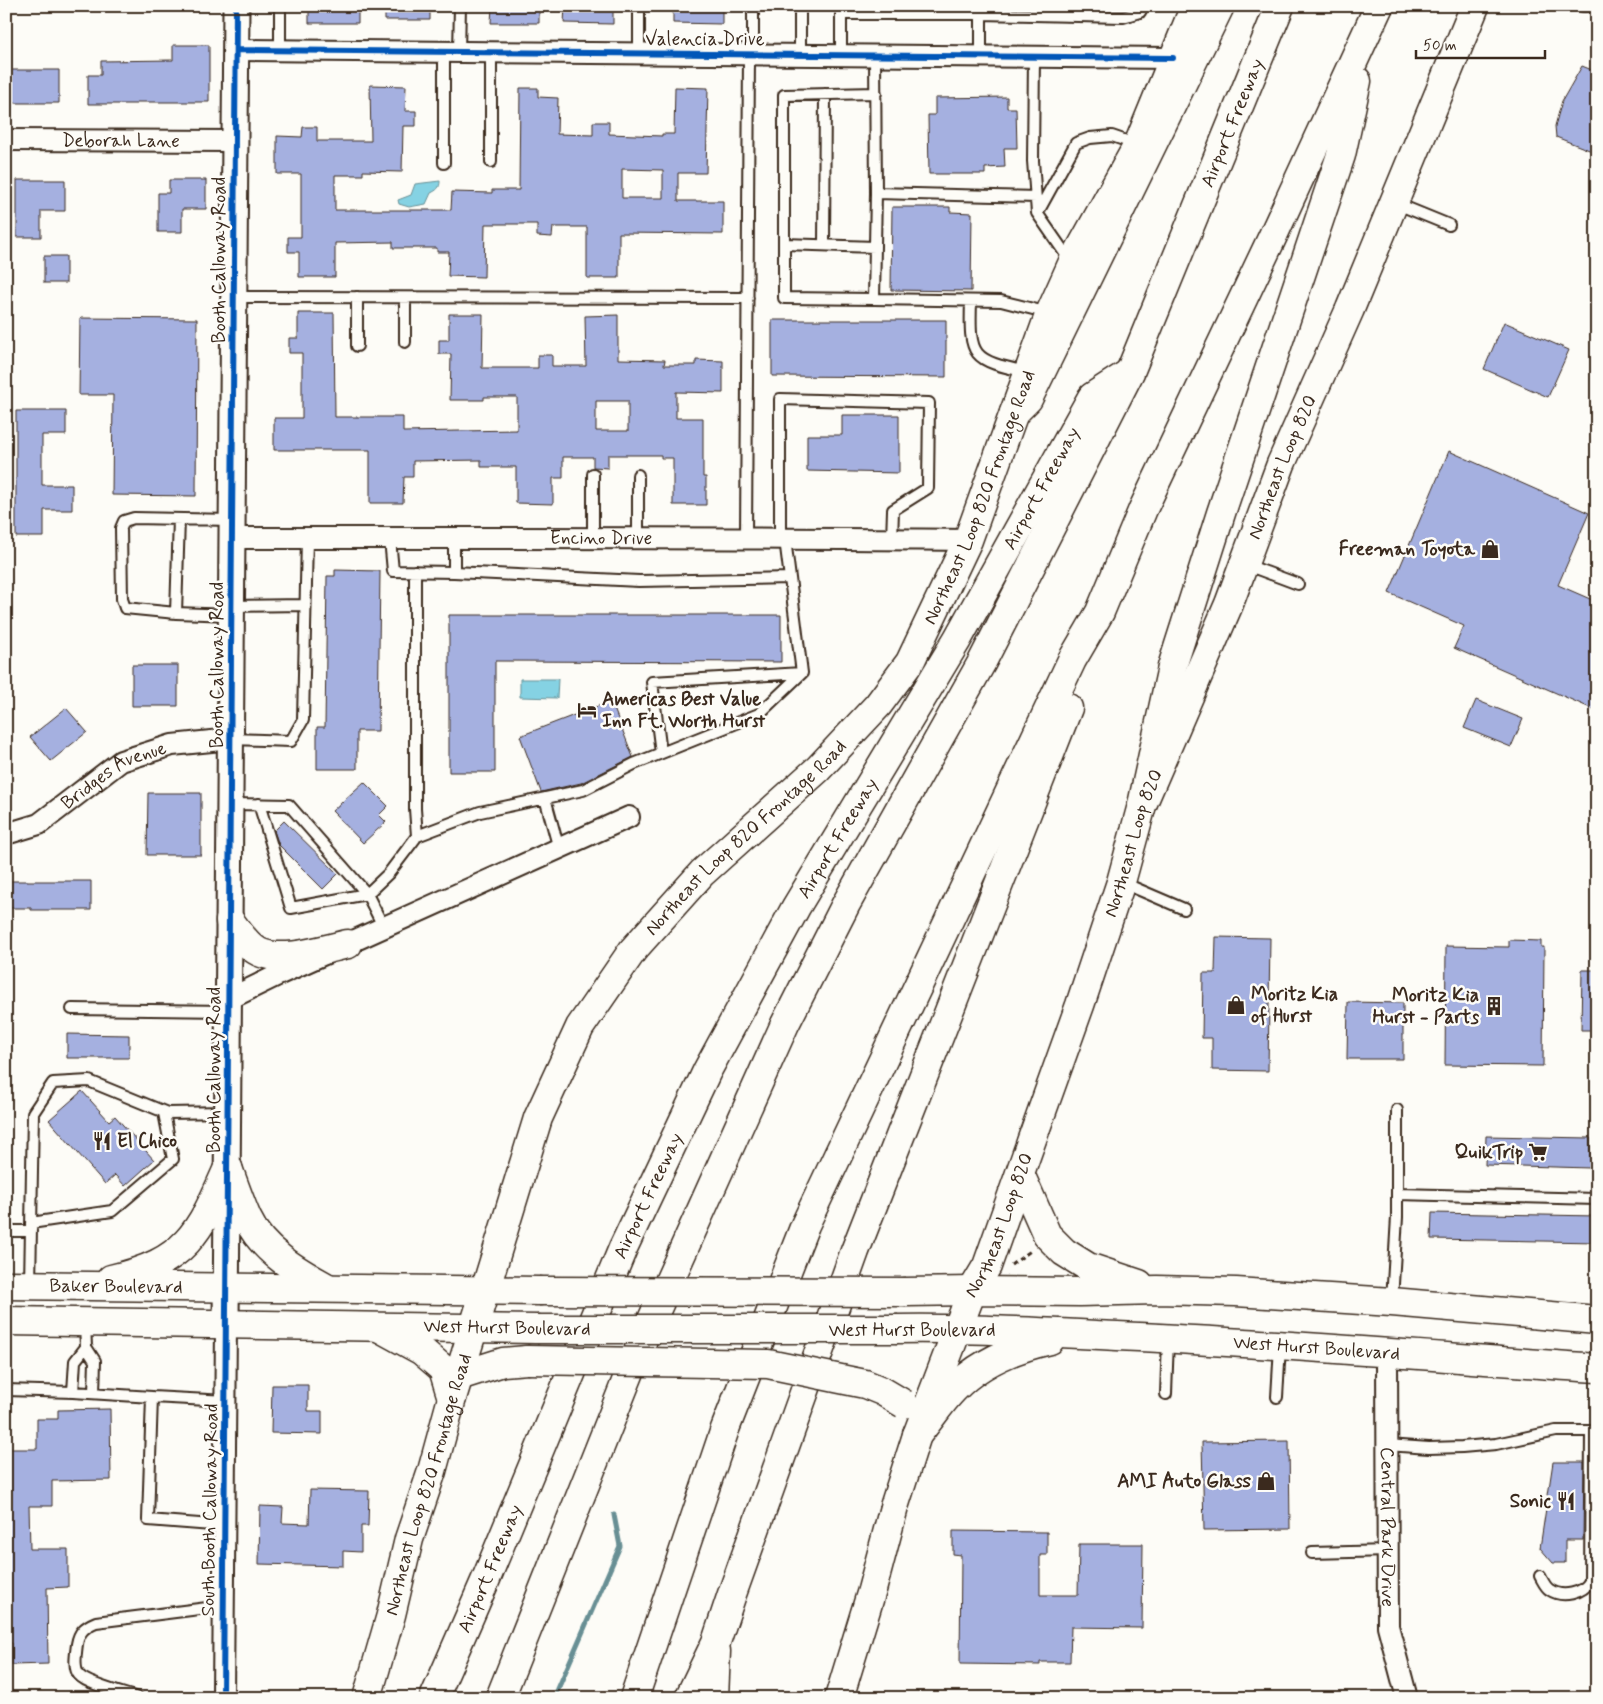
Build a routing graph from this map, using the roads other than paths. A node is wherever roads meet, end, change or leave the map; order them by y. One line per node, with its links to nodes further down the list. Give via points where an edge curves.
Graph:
1 (236, 6): 16 (street, Booth Calloway Road)
2 (280, 6): 17 (lane)
3 (460, 6): 18 (lane)
4 (639, 6): 20 (lane)
5 (753, 6): 21 (lane)
6 (800, 6): 22 (lane)
7 (1143, 6): 14 (lane, via 1140,12 1123,17)
8 (1195, 6): 27 (main road, Northeast Loop 820 Frontage Road)
9 (1220, 6): 55 (main road, via 1028,399)
10 (1280, 6): 54 (main road, Airport Freeway)
11 (1379, 6): 15 (main road)
12 (1474, 6): 37 (main road, Northeast Loop 820)
13 (841, 10): 14 (lane); 23 (lane)
14 (981, 10): 25 (lane)
15 (1368, 33): 77 (main road, via 1143,510); 84 (main road, via 1341,155 1172,667)
16 (236, 50): 17 (street, Valencia Drive); 31 (street, Booth Calloway Road)
17 (280, 50): 18 (street, Valencia Drive)
18 (452, 52): 19 (street, Valencia Drive); 34 (lane)
19 (492, 52): 20 (street, Valencia Drive); 33 (lane)
20 (639, 53): 21 (street, Valencia Drive)
21 (751, 54): 22 (street, Valencia Drive); 47 (lane)
22 (800, 55): 23 (street, Valencia Drive)
23 (842, 55): 24 (street, Valencia Drive)
24 (875, 55): 25 (street, Valencia Drive); 28 (lane)
25 (980, 56): 26 (street, Valencia Drive)
26 (1034, 56): 27 (street, Valencia Drive); 36 (lane)
27 (1173, 58): 32 (main road, Northeast Loop 820 Frontage Road)
28 (876, 93): 29 (lane); 35 (lane)
29 (825, 94): 40 (lane, via 784,95); 41 (lane)
30 (6, 140): 31 (street, Deborah Lane)
31 (235, 141): 44 (street, Booth Calloway Road)
32 (1138, 145): 38 (lane, via 1112,136 1076,143); 43 (main road, Northeast Loop 820 Frontage Road)
33 (492, 162)
34 (444, 163)
35 (876, 193): 36 (lane); 42 (lane)
36 (1036, 197): 38 (lane)
37 (1394, 203): 39 (lane); 69 (main road, Northeast Loop 820, via 1281,464)
38 (1037, 213): 43 (lane)
39 (1450, 225)
40 (784, 244): 41 (lane); 48 (lane, via 784,298)
41 (824, 245): 42 (lane)
42 (875, 246): 48 (lane)
43 (1072, 264): 50 (main road, Northeast Loop 820 Frontage Road)
44 (234, 297): 45 (lane); 59 (street, Booth Calloway Road)
45 (358, 297): 46 (lane); 52 (lane)
46 (405, 298): 47 (lane); 51 (lane)
47 (748, 298): 63 (lane)
48 (874, 299): 49 (lane)
49 (971, 301): 50 (lane, via 1001,301); 53 (lane, via 972,343 980,357 996,366)
50 (1050, 313): 53 (main road, Northeast Loop 820 Frontage Road)
51 (405, 342)
52 (357, 346)
53 (1028, 372): 55 (main road, Northeast Loop 820 Frontage Road)
54 (1130, 372): 146 (main road, Airport Freeway, via 1092,397 957,640 796,907 707,1071 623,1248); 147 (main road, via 982,662 846,904 785,1024 641,1344)
55 (1014, 413): 68 (main road, Northeast Loop 820 Frontage Road)
56 (593, 474): 60 (lane)
57 (638, 475): 61 (lane)
58 (179, 519): 59 (lane); 76 (lane); 76 (lane, via 134,518 124,521 121,528 122,599 125,608)
59 (233, 529): 62 (street, Encino Drive); 75 (street, Booth Calloway Road)
60 (593, 537): 61 (street, Encino Drive); 65 (street, Encino Drive)
61 (638, 537): 63 (street, Encino Drive)
62 (307, 538): 64 (street, Encino Drive); 74 (lane)
63 (746, 538): 66 (street, Encino Drive)
64 (390, 539): 65 (street, Encino Drive); 70 (lane, via 393,571)
65 (454, 539): 71 (lane)
66 (782, 539): 67 (street, Encino Drive); 67 (lane, via 780,399 929,403 928,488 893,510); 72 (lane)
67 (892, 540): 68 (street, Encino Drive)
68 (968, 540): 111 (main road, Northeast Loop 820 Frontage Road, via 910,662 878,705 818,769 702,873 633,950 580,1027 538,1118)
69 (1243, 564): 73 (lane); 84 (main road, Northeast Loop 820, via 1229,604)
70 (415, 571): 71 (lane); 87 (lane)
71 (454, 572): 72 (lane, via 640,581)
72 (790, 578): 78 (lane)
73 (1298, 584)
74 (305, 605): 75 (lane); 79 (lane, via 303,720 291,741)
75 (232, 610): 76 (lane); 79 (street, Booth Calloway Road)
76 (176, 612)
77 (1100, 612): 142 (main road, via 1085,665 855,1251); 148 (main road, via 1072,660 805,1225 725,1429)
78 (802, 673): 80 (lane, via 759,714); 80 (lane, via 652,682)
79 (231, 739): 82 (street, Booth Calloway Road); 86 (street, Bridges Avenue, via 172,746 122,761 39,824)
80 (661, 753): 81 (lane, via 583,790)
81 (545, 798): 87 (lane, via 480,812); 88 (lane)
82 (231, 804): 83 (lane); 92 (street, Booth Calloway Road)
83 (259, 804): 90 (lane, via 289,805); 90 (lane, via 291,908)
84 (1142, 805): 89 (main road, Northeast Loop 820)
85 (629, 817): 88 (street)
86 (6, 834)
87 (417, 836): 90 (lane, via 389,874)
88 (560, 849): 93 (street)
89 (1120, 882): 91 (lane); 101 (main road, Northeast Loop 820)
90 (367, 894): 93 (lane)
91 (1184, 909)
92 (230, 921): 94 (main road, via 248,943 270,955 308,953); 95 (street, Booth Calloway Road)
93 (384, 928): 94 (street)
94 (348, 944): 95 (street)
95 (229, 1005): 96 (lane); 98 (street, Booth Calloway Road)
96 (72, 1009)
97 (1397, 1110): 102 (lane)
98 (228, 1112): 99 (lane); 100 (street, Booth Calloway Road)
99 (164, 1113): 104 (lane, via 173,1159 112,1211); 104 (lane, via 89,1081 53,1083 33,1113)
100 (228, 1168): 107 (main road, via 210,1210 196,1233 180,1249 156,1265 132,1274); 108 (street, Booth Calloway Road); 109 (main road, via 248,1220 265,1244 299,1272)
101 (1020, 1174): 110 (main road, via 1046,1235 1064,1252 1088,1267); 112 (main road, Northeast Loop 820, via 986,1266)
102 (1397, 1194): 103 (lane); 113 (lane)
103 (1597, 1199)
104 (31, 1227): 105 (lane); 106 (lane)
105 (6, 1231)
106 (18, 1286): 107 (main road, Baker Boulevard)
107 (78, 1287): 108 (main road, Baker Boulevard)
108 (227, 1289): 109 (main road, West Hurst Boulevard); 116 (street, Booth Calloway Road)
109 (331, 1290): 111 (main road, West Hurst Boulevard)
110 (1157, 1290): 112 (main road, West Hurst Boulevard); 113 (main road, West Hurst Boulevard)
111 (485, 1291): 112 (main road, West Hurst Boulevard, bridge); 118 (main road, Northeast Loop 820 Frontage Road)
112 (972, 1291): 119 (main road, Northeast Loop 820)
113 (1392, 1302): 115 (main road, West Hurst Boulevard)
114 (6, 1320): 120 (main road, Baker Boulevard)
115 (1597, 1320)
116 (226, 1324): 117 (main road, West Hurst Boulevard); 120 (main road, Baker Boulevard); 133 (street, South Booth Calloway Road)
117 (376, 1326): 118 (main road, West Hurst Boulevard); 126 (main road, via 422,1351 443,1369)
118 (473, 1328): 119 (main road, West Hurst Boulevard, bridge); 126 (main road, Northeast Loop 820 Frontage Road)
119 (958, 1328): 121 (main road, West Hurst Boulevard); 135 (main road, Northeast Loop 820)
120 (85, 1334): 128 (lane, via 75,1361); 129 (lane, via 95,1362)
121 (1083, 1334): 122 (main road, West Hurst Boulevard); 135 (main road, via 1025,1346 995,1358 954,1388)
122 (1168, 1338): 123 (main road, West Hurst Boulevard); 130 (lane)
123 (1280, 1345): 124 (main road, West Hurst Boulevard); 132 (lane)
124 (1387, 1353): 125 (main road, West Hurst Boulevard); 136 (street, Central Park Drive)
125 (1597, 1368)
126 (455, 1387): 135 (main road, bridge, via 503,1362 526,1360 768,1364 865,1384 882,1391 904,1404 915,1416); 145 (main road, Northeast Loop 820 Frontage Road, via 409,1539)
127 (6, 1390): 128 (lane)
128 (73, 1392): 129 (lane)
129 (94, 1393): 131 (lane)
130 (1166, 1394)
131 (152, 1397): 133 (lane); 137 (lane, via 148,1520)
132 (1277, 1397)
133 (227, 1401): 137 (street, South Booth Calloway Road)
134 (1594, 1431): 136 (lane, via 1556,1431 1496,1444 1429,1448); 140 (lane, via 1590,1581 1581,1592 1560,1594 1550,1591)
135 (917, 1434): 151 (main road, Northeast Loop 820)
136 (1387, 1445): 138 (street, Central Park Drive)
137 (225, 1526): 141 (street, South Booth Calloway Road)
138 (1388, 1551): 139 (lane); 152 (street, Central Park Drive, via 1388,1626)
139 (1312, 1553)
140 (1540, 1576)
141 (223, 1606): 143 (lane, via 96,1622 86,1626 79,1634 76,1669 79,1675 86,1681); 144 (street, South Booth Calloway Road)
142 (716, 1642): 149 (main road); 150 (main road)
143 (138, 1698)
144 (224, 1698)
145 (367, 1698)
146 (434, 1698)
147 (500, 1698)
148 (634, 1698)
149 (688, 1698)
150 (714, 1698)
151 (839, 1698)
152 (1408, 1698)

